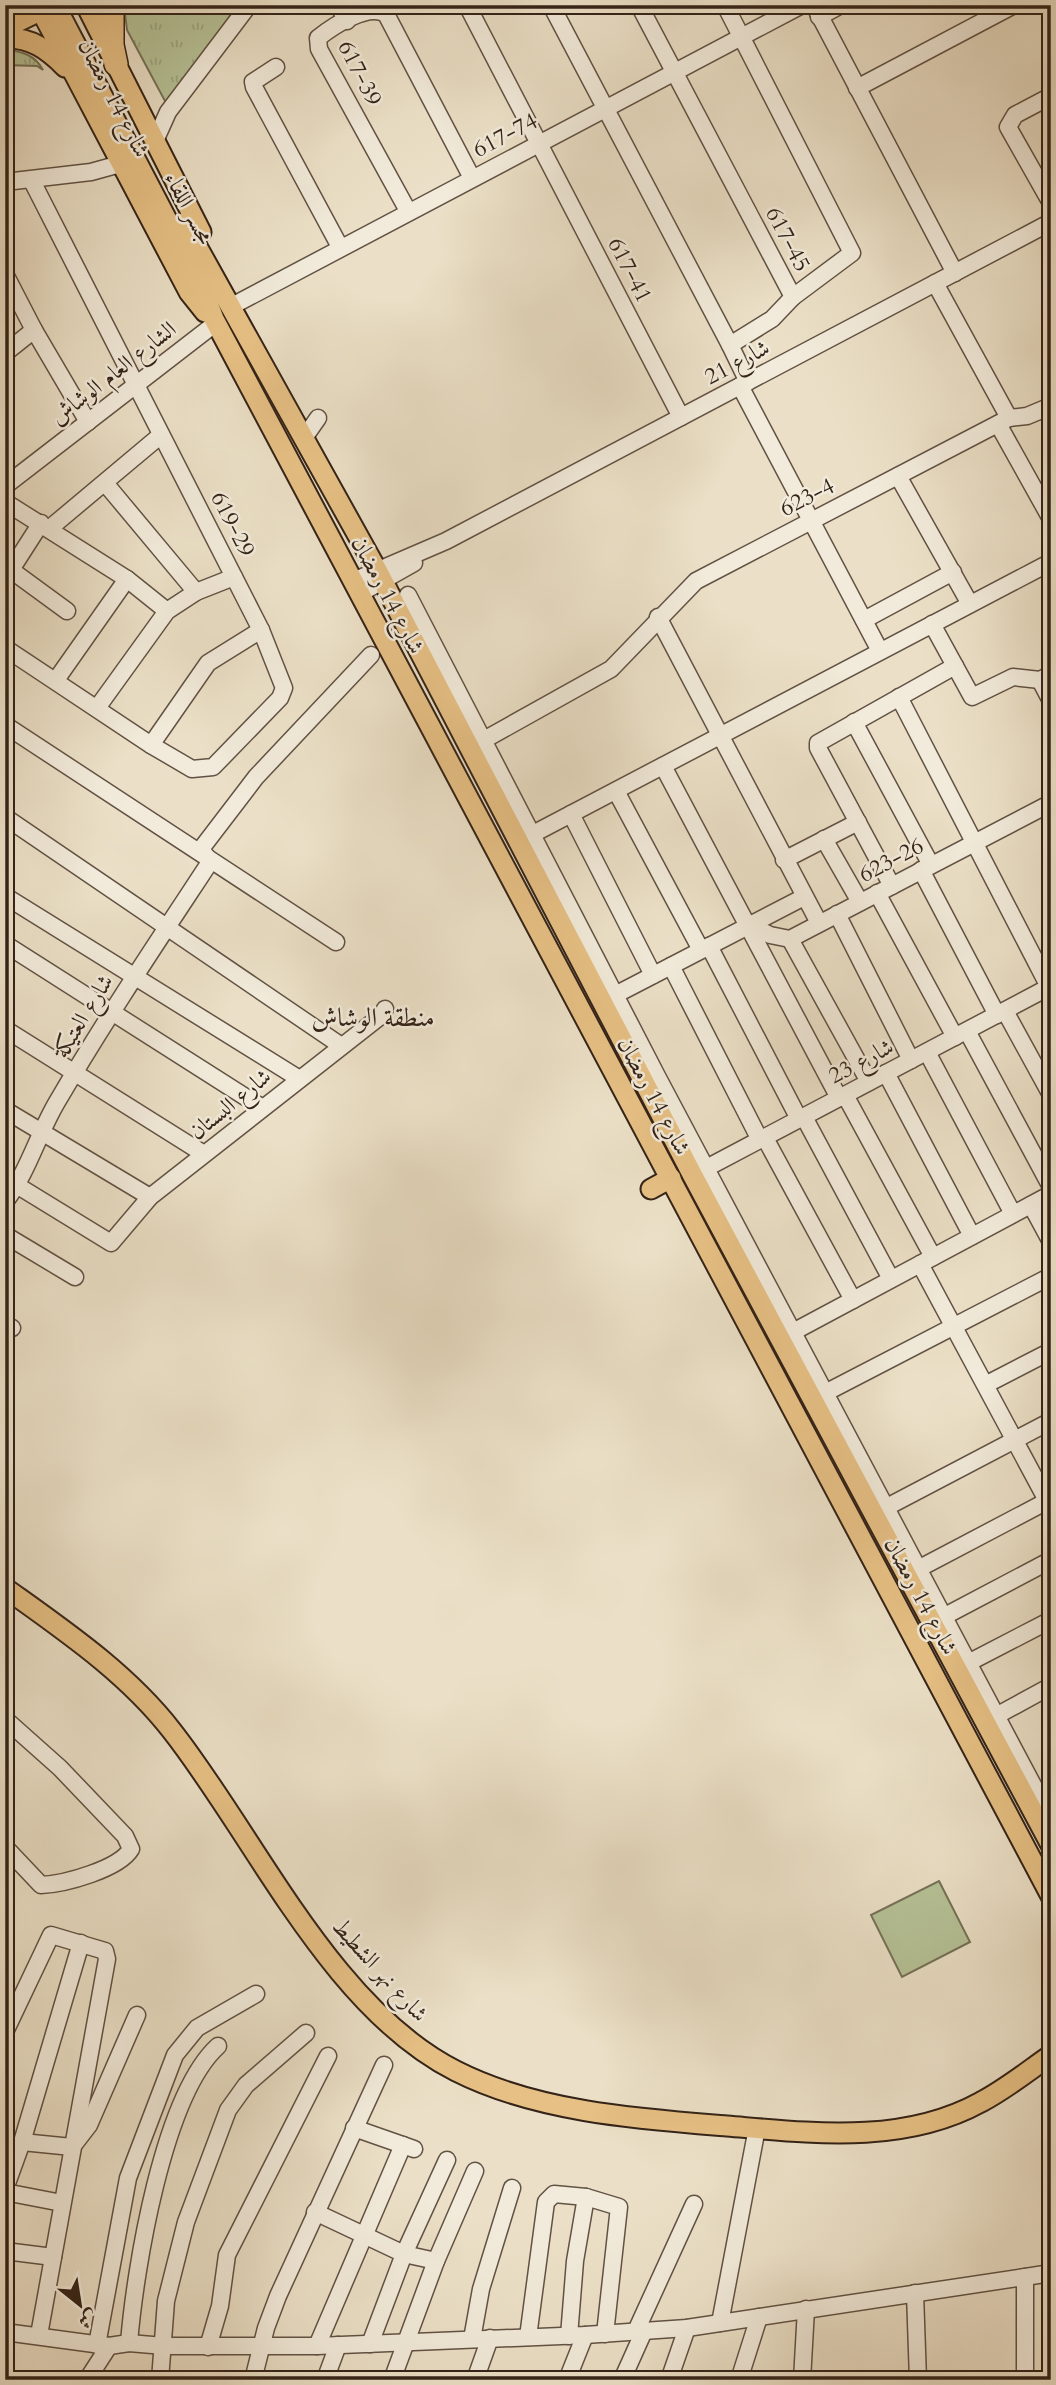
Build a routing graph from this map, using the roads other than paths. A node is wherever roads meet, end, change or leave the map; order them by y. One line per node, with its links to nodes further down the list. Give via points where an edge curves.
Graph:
1 (11, 5): 15 (main road)
2 (70, 5): 40 (main road, مجسر اللقاء)
3 (86, 5): 21 (main road, شارع 14 رمضان)
4 (112, 5): 21 (highway)
5 (249, 5): 28 (street, via 168,112)
6 (338, 5): 17 (street)
7 (467, 5): 29 (street, 617-41)
8 (551, 5): 27 (street)
9 (639, 5): 23 (street, 617-45)
10 (725, 5): 19 (street)
11 (802, 5): 19 (street, 617-74)
12 (841, 5): 16 (street)
13 (1014, 5): 25 (street)
14 (46, 7): 18 (main road); 24 (main road, شارع 14 رمضان); 40 (main road, مجسر اللقاء)
15 (5, 9)
16 (817, 11): 25 (street)
17 (347, 21): 31 (street, 617-39, via 370,10 386,14); 35 (street, 617-39, via 318,38 319,49)
18 (5, 28)
19 (741, 37): 23 (street, 617-74); 42 (street, 617-45, via 852,253)
20 (5, 38): 24 (main road, via 40,46)
21 (117, 64): 28 (main road, شارع 14 رمضان)
22 (276, 67): 37 (street, via 257,77 254,87)
23 (674, 72): 27 (street, 617-74); 42 (street, 617-45)
24 (78, 83): 30 (main road, شارع 14 رمضان)
25 (857, 88): 38 (street)
26 (1051, 96): 34 (street, via 1015,115 1008,127)
27 (605, 108): 29 (street, 617-74); 46 (street)
28 (155, 141): 43 (main road, شارع 14 رمضان, via 222,275)
29 (539, 144): 31 (street, 617-74); 51 (street, 617-41)
30 (120, 164): 33 (street); 44 (main road, شارع 14 رمضان, via 189,292)
31 (472, 178): 35 (street, 617-74)
32 (5, 181): 33 (street)
33 (32, 181): 48 (street, 619-29)
34 (1051, 202)
35 (408, 211): 37 (street, 617-74)
36 (1051, 222): 38 (street, شارع 21)
37 (340, 247): 43 (street, 617-74)
38 (955, 272): 41 (street, شارع 21)
39 (6, 281): 45 (street)
40 (207, 282): 43 (main road, شارع 14 رمضان); 44 (main road, شارع 14 رمضان)
41 (936, 283): 49 (street, شارع 21); 53 (street)
42 (793, 297): 46 (street, via 772,319)
43 (230, 307): 56 (main road, شارع 14 رمضان)
44 (215, 321): 48 (street, الشارع العام الوشاش); 70 (main road, شارع 14 رمضان)
45 (34, 330): 47 (street); 54 (street)
46 (730, 345): 49 (street)
47 (5, 353)
48 (135, 383): 54 (street, الشارع العام الوشاش); 55 (street, 619-29)
49 (744, 384): 51 (street, شارع 21); 62 (street)
50 (1051, 406): 53 (street, 623-4)
51 (681, 417): 67 (street, شارع 21)
52 (318, 418): 56 (street)
53 (1004, 421): 57 (street, 623-4); 61 (street)
54 (88, 422): 59 (street, الشارع العام الوشاش)
55 (161, 435): 58 (street); 68 (street, 619-29)
56 (304, 438): 67 (main road, شارع 14 رمضان)
57 (898, 476): 62 (street, 623-4); 65 (street)
58 (105, 483): 63 (street); 71 (street)
59 (5, 486)
60 (5, 502): 63 (street)
61 (1051, 519)
62 (811, 521): 76 (street, 623-4, via 696,581); 77 (street)
63 (45, 526): 66 (street); 69 (street)
64 (1051, 562): 73 (street)
65 (953, 572): 73 (street); 77 (street)
66 (8, 575): 74 (street)
67 (380, 576): 70 (street, شارع 21); 86 (main road, شارع 14 رمضان)
68 (234, 577): 71 (street); 79 (street, 619-29)
69 (127, 579): 75 (street); 85 (street)
70 (356, 587): 147 (main road, شارع 14 رمضان)
71 (196, 592): 75 (street)
72 (408, 595): 87 (street)
73 (970, 604): 78 (street)
74 (67, 611)
75 (167, 611): 90 (street)
76 (659, 617): 93 (street); 94 (street, 623-4, via 611,669)
77 (864, 620): 81 (street)
78 (932, 624): 81 (street); 83 (street)
79 (261, 630): 95 (street, via 208,663); 95 (street, 619-29, via 284,688 280,698 213,767 192,769)
80 (5, 648): 85 (street)
81 (880, 651): 93 (street)
82 (372, 655): 106 (street, via 256,777 201,849)
83 (954, 666): 84 (street, via 972,697 1013,677); 88 (street)
84 (1045, 677): 89 (street)
85 (56, 680): 90 (street)
86 (434, 681): 87 (main road); 136 (main road, شارع 14 رمضان)
87 (456, 690): 94 (street)
88 (899, 697): 91 (street); 104 (street)
89 (1051, 701)
90 (97, 708): 95 (street)
91 (854, 722): 101 (street, via 822,739 818,748); 107 (street)
92 (5, 725): 106 (street)
93 (723, 734): 96 (street); 105 (street)
94 (482, 741): 102 (street)
95 (151, 746)
96 (663, 766): 97 (street); 114 (street)
97 (615, 791): 99 (street); 119 (street)
98 (1051, 803): 104 (street, 623-26)
99 (571, 814): 102 (street); 121 (street)
100 (5, 817): 115 (street)
101 (858, 822): 103 (street); 108 (street)
102 (531, 835): 124 (street)
103 (824, 839): 105 (street); 111 (street)
104 (973, 843): 107 (street, 623-26); 123 (street)
105 (784, 860): 110 (street)
106 (210, 862): 115 (street, شارع العتيکة); 117 (street)
107 (926, 868): 108 (street, 623-26); 127 (street)
108 (884, 889): 111 (street, 623-26); 129 (street)
109 (5, 896): 122 (street)
110 (804, 897): 113 (street); 114 (street)
111 (860, 902): 112 (street, 623-26)
112 (837, 914): 113 (street, 623-26); 132 (street)
113 (819, 923): 116 (street, 623-26)
114 (749, 925): 116 (street); 119 (street); 139 (street)
115 (166, 928): 122 (street, شارع العتيکة); 130 (street)
116 (790, 939): 137 (street)
117 (336, 942)
118 (5, 944): 126 (street)
119 (705, 948): 120 (street); 142 (street)
120 (671, 966): 121 (street); 144 (street)
121 (653, 975): 124 (street)
122 (135, 977): 126 (street, شارع العتيکة); 135 (street)
123 (1050, 987): 127 (street, شارع 23)
124 (615, 995): 136 (street)
125 (385, 1009): 130 (street, شارع البستان)
126 (113, 1011): 133 (street, شارع العتيکة); 140 (street)
127 (1001, 1013): 129 (street, شارع 23); 138 (street)
128 (5, 1029): 133 (street)
129 (961, 1034): 131 (street, شارع 23); 149 (street)
130 (340, 1045): 135 (street, شارع البستان)
131 (927, 1052): 132 (street, شارع 23); 155 (street)
132 (911, 1060): 134 (street, شارع 23)
133 (74, 1072): 143 (street, شارع العتيکة); 145 (street)
134 (886, 1073): 137 (street, شارع 23); 157 (street)
135 (298, 1078): 140 (street, شارع البستان)
136 (651, 1079): 146 (main road, شارع 14 رمضان)
137 (869, 1082): 139 (street, شارع 23)
138 (1051, 1095)
139 (842, 1097): 142 (street, شارع 23); 160 (street)
140 (261, 1107): 145 (street, شارع البستان)
141 (5, 1110): 143 (street)
142 (802, 1118): 144 (street, شارع 23); 164 (street)
143 (39, 1131): 148 (street, شارع العتيکة); 152 (street)
144 (762, 1139): 146 (street, شارع 23); 165 (street)
145 (204, 1154): 152 (street, شارع البستان)
146 (700, 1172): 159 (main road, شارع 14 رمضان); 161 (street)
147 (671, 1178): 150 (main road); 188 (main road, شارع 14 رمضان)
148 (11, 1182): 152 (street, شارع البستان, via 111,1243); 153 (street, شارع العتيکة)
149 (1051, 1187)
150 (652, 1189)
151 (1051, 1194): 154 (street)
152 (150, 1197)
153 (5, 1202)
154 (1031, 1205): 155 (street); 158 (street)
155 (1013, 1214): 157 (street)
156 (5, 1235): 163 (street)
157 (972, 1236): 160 (street)
158 (1051, 1242)
159 (733, 1251): 161 (main road); 184 (main road, شارع 14 رمضان)
160 (927, 1260): 164 (street); 166 (street)
161 (758, 1267): 167 (street)
162 (1051, 1276): 166 (street)
163 (75, 1277)
164 (891, 1279): 165 (street)
165 (853, 1300): 167 (street)
166 (956, 1325): 169 (street); 170 (street)
167 (793, 1332): 170 (street)
168 (1051, 1351): 169 (street)
169 (987, 1384): 172 (street)
170 (825, 1393): 174 (street)
171 (1051, 1421): 172 (street)
172 (1017, 1440): 173 (street); 174 (street)
173 (1050, 1502): 176 (street)
174 (885, 1508): 176 (street)
175 (1051, 1560): 178 (street)
176 (918, 1569): 178 (street)
177 (5, 1588): 199 (main road, شارع نهر الشطيط, via 104,1662 156,1712 331,1958 384,2018 426,2053 482,2083 559,2104)
178 (943, 1616): 180 (street)
179 (1051, 1620): 180 (street)
180 (968, 1663): 183 (street)
181 (1051, 1686): 183 (street)
182 (5, 1719): 187 (street, via 61,1768 125,1836 131,1849 124,1861 41,1885)
183 (999, 1723): 184 (main road); 185 (street)
184 (1000, 1752): 186 (main road, شارع 14 رمضان)
185 (1051, 1819)
186 (1051, 1845)
187 (5, 1847)
188 (1051, 1896)
189 (81, 1943): 192 (street, via 54,1934 47,1939); 200 (street); 201 (street, via 102,1949 107,1959)
190 (256, 1994): 233 (street, via 197,2028 176,2055 128,2178)
191 (137, 2015): 201 (street, via 101,2101)
192 (5, 2032)
193 (306, 2034): 234 (street, via 246,2085 228,2110 186,2222 166,2301)
194 (218, 2046): 231 (street, via 197,2068 158,2170 133,2293)
195 (1051, 2055): 199 (main road, شارع نهر الشطيط, via 980,2103 928,2122 841,2134)
196 (328, 2056): 237 (street, via 227,2255)
197 (384, 2065): 198 (street)
198 (355, 2128): 209 (street); 210 (street, via 408,2147)
199 (757, 2129): 220 (street)
200 (22, 2141): 201 (street); 205 (street)
201 (72, 2147): 207 (street)
202 (447, 2160): 212 (street)
203 (475, 2171): 214 (street)
204 (512, 2188): 229 (street, via 481,2289)
205 (5, 2190): 207 (street)
206 (586, 2197): 224 (street, via 619,2207); 226 (street, via 575,2261); 227 (street, via 548,2197)
207 (62, 2203): 213 (street)
208 (694, 2204): 222 (street)
209 (315, 2212): 210 (street); 238 (street)
210 (365, 2236): 212 (street); 235 (street)
211 (5, 2251): 213 (street)
212 (404, 2254): 214 (street); 232 (street)
213 (53, 2257): 225 (street)
214 (436, 2261): 230 (street)
215 (1051, 2273): 216 (street)
216 (1025, 2277): 217 (street); 251 (street)
217 (915, 2293): 218 (street); 250 (street)
218 (806, 2309): 219 (street); 249 (street)
219 (759, 2318): 220 (street); 248 (street)
220 (719, 2323): 221 (street)
221 (687, 2328): 222 (street); 247 (street)
222 (640, 2331): 224 (street); 246 (street)
223 (5, 2332): 225 (street)
224 (605, 2334): 226 (street)
225 (39, 2335): 233 (street)
226 (577, 2336): 227 (street); 245 (street)
227 (528, 2337): 228 (street)
228 (490, 2338): 229 (street); 244 (street)
229 (472, 2339): 230 (street)
230 (404, 2342): 232 (street); 243 (street)
231 (129, 2343): 233 (street); 234 (street)
232 (370, 2344): 236 (street)
233 (103, 2345): 239 (street)
234 (163, 2346): 237 (street); 240 (street)
235 (317, 2346): 236 (street); 238 (street)
236 (338, 2346): 242 (street)
237 (208, 2347): 238 (street)
238 (261, 2347): 241 (street)
239 (87, 2380)
240 (160, 2380)
241 (253, 2380)
242 (325, 2380)
243 (391, 2380)
244 (475, 2380)
245 (568, 2380)
246 (622, 2380)
247 (669, 2380)
248 (739, 2380)
249 (802, 2380)
250 (918, 2380)
251 (1025, 2380)

